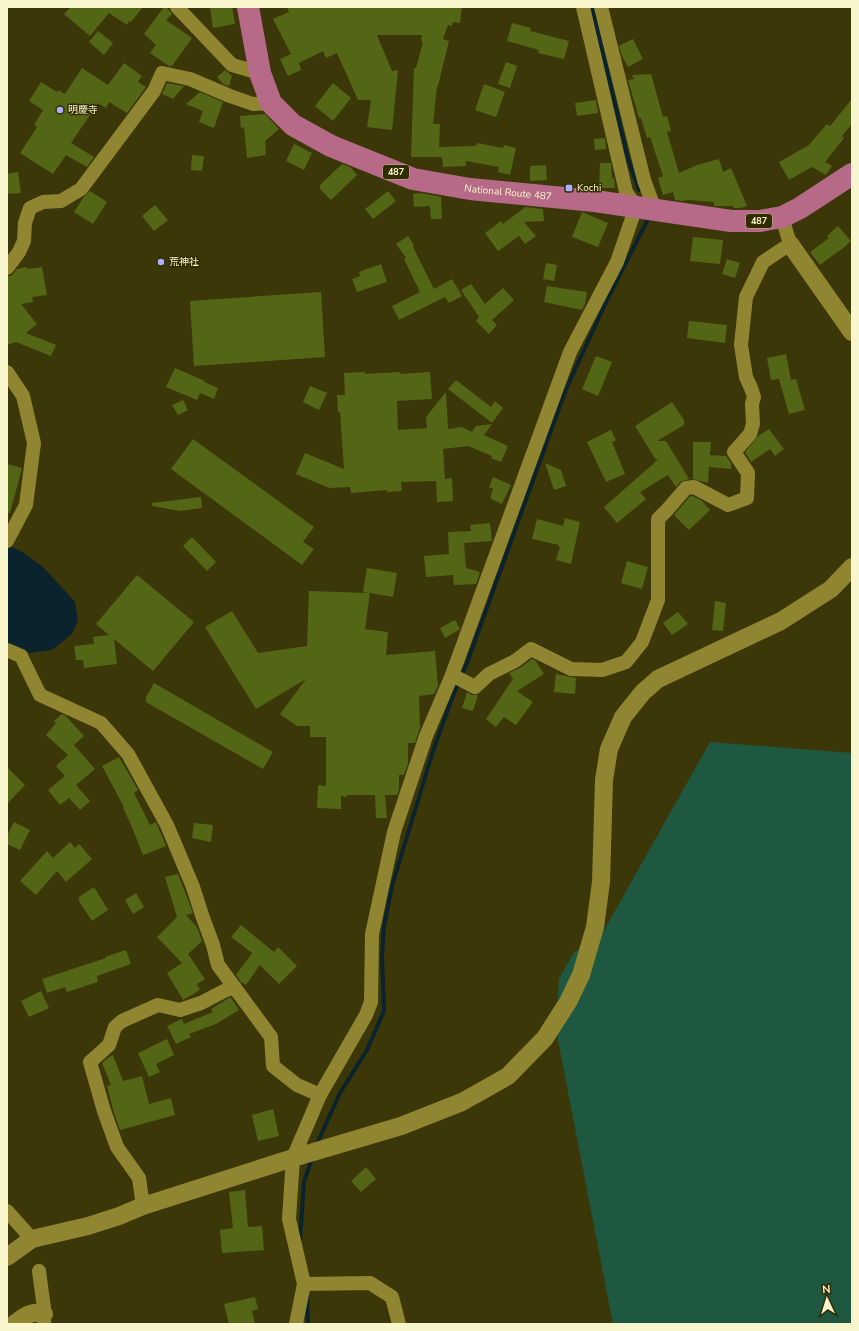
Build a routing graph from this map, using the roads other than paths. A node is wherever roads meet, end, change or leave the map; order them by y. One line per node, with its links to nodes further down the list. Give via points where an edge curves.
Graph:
1 (177, 7): 5 (street, via 232,65)
2 (248, 7): 5 (highway, National Route 487 / 487)
3 (583, 7): 8 (street, via 626,192)
4 (601, 7): 8 (street, via 644,180)
5 (260, 73): 6 (highway, National Route 487 / 487)
6 (270, 103): 8 (highway, National Route 487 / 487, via 293,125 331,146 413,179 470,189); 11 (street, via 253,104 190,79 162,73 154,91 81,189 61,201 43,202 30,208 25,222 24,241)
7 (852, 174): 9 (highway, National Route 487 / 487)
8 (645, 208): 9 (highway, National Route 487 / 487, via 731,221 760,221); 17 (street, via 570,352)
9 (782, 217): 10 (street)
10 (790, 244): 12 (street); 17 (street, via 763,262 746,297 741,345 746,377 754,397 753,424 750,434 734,452 748,473 747,498 728,506 694,487 686,488 658,519 658,600 642,642 626,662 602,670 571,669 531,649 489,674 475,687)
11 (7, 268)
12 (852, 332)
13 (7, 372): 14 (street, via 23,396 34,443 26,505)
14 (7, 541)
15 (852, 566): 20 (street, via 830,589 781,621 658,680 643,692 623,716 609,749 604,780 602,882 595,927 581,975 568,1002 545,1038 508,1076 462,1102 401,1126)
16 (7, 650): 18 (street, via 21,656 40,695 101,723 128,754 167,826 193,887 218,966)
17 (452, 675): 19 (street, via 426,736 394,832 372,934 371,1002)
18 (235, 988): 19 (street, via 271,1037 273,1066 297,1085); 21 (street, via 180,1010 158,1005 122,1022 115,1027 110,1045 90,1062 117,1147 139,1178)
19 (320, 1095): 20 (street)
20 (293, 1158): 21 (street); 26 (street, via 289,1219)
21 (143, 1206): 23 (street, via 88,1226)
22 (7, 1211): 23 (street)
23 (32, 1239): 24 (street)
24 (7, 1257)
25 (40, 1271): 27 (street)
26 (304, 1284): 29 (street); 30 (street, via 370,1283 392,1297)
27 (44, 1319): 28 (street, via 38,1312 29,1314)
28 (14, 1324)
29 (296, 1324)
30 (399, 1324)

